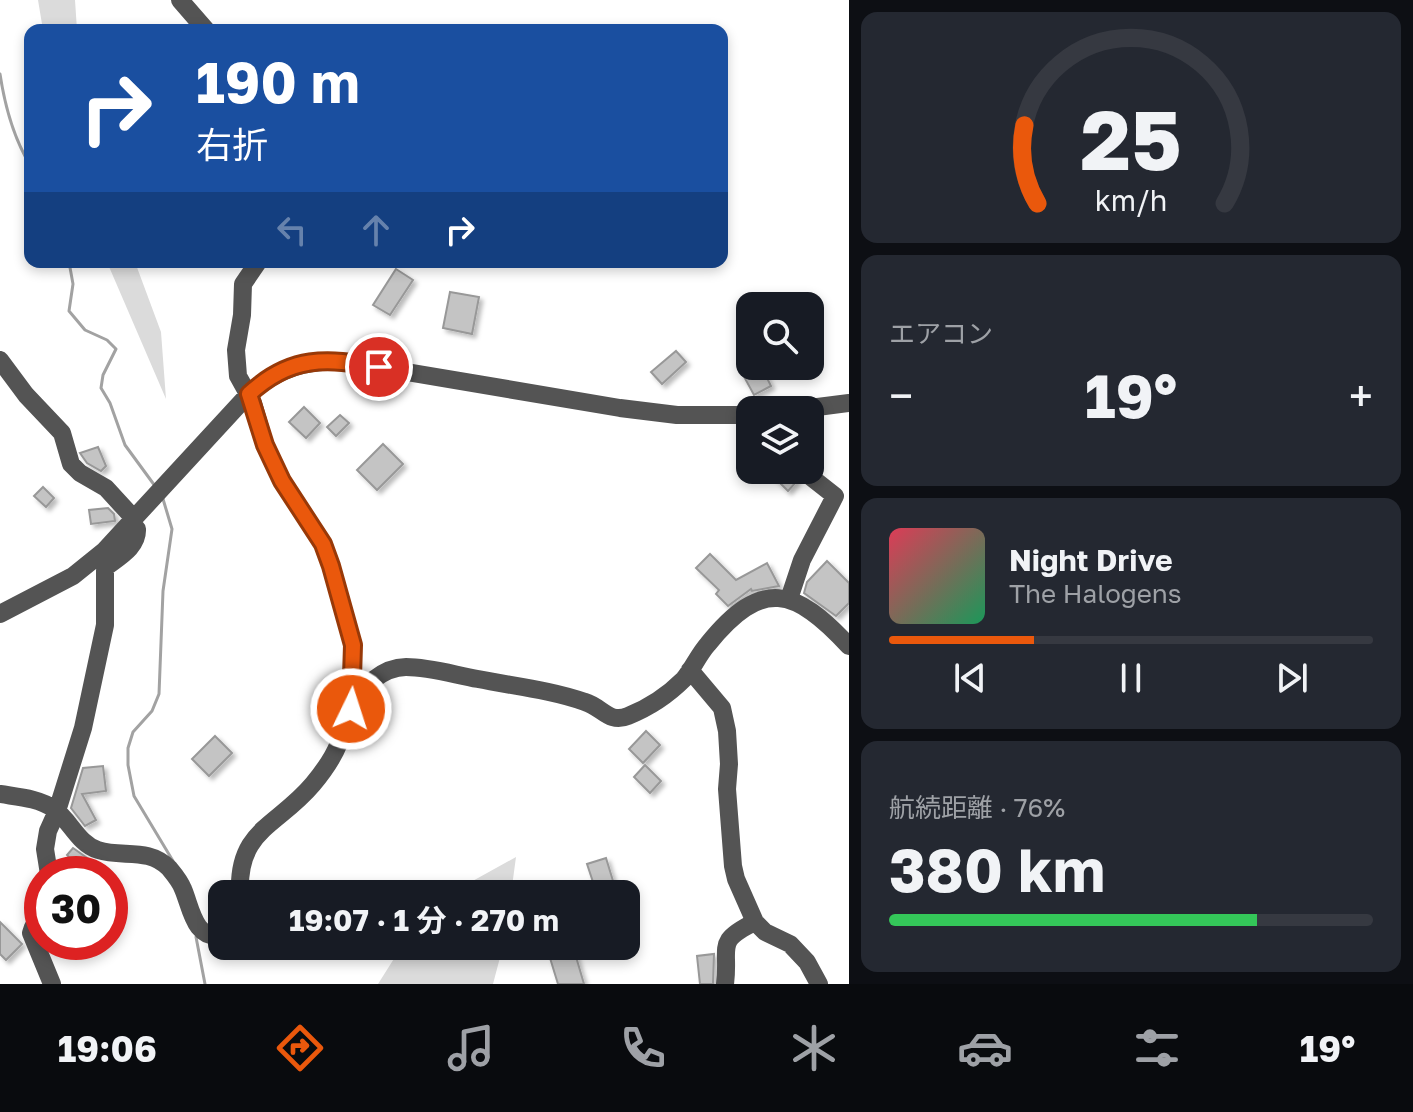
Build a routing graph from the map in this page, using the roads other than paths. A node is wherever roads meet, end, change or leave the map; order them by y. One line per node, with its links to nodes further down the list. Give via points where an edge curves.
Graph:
1 (180, 0): 2 (street)
2 (201, 24)
3 (254, 268): 5 (street, via 243,284 236,350)
4 (0, 360): 10 (street, via 62,433 71,464 106,488)
5 (244, 400): 8 (street, via 290,367 328,360 651,412); 10 (street); 15 (street, via 331,566 353,645)
6 (849, 403): 7 (street)
7 (824, 406)
8 (736, 415)
9 (820, 484): 11 (street, via 835,496 802,560)
10 (133, 521): 12 (street, via 73,576); 17 (street, via 138,537 106,567 105,625 83,728)
11 (789, 599): 13 (street, via 817,613); 14 (street, via 757,601 736,613)
12 (0, 614)
13 (849, 646)
14 (690, 670): 15 (street, via 673,689 620,718 608,717 584,701 404,667 375,679); 20 (street, via 722,708 733,866)
15 (351, 709): 19 (street, via 337,747 316,780 247,848)
16 (0, 794): 17 (street, via 36,800)
17 (57, 811): 18 (street, via 46,841); 21 (street, via 94,849 142,854 166,866 181,885 190,914)
18 (47, 856)
19 (239, 880)
20 (755, 922): 24 (street, via 727,941); 25 (street, via 790,944)
21 (208, 934)
22 (42, 960): 23 (street)
23 (52, 984)
24 (725, 984)
25 (819, 984)

